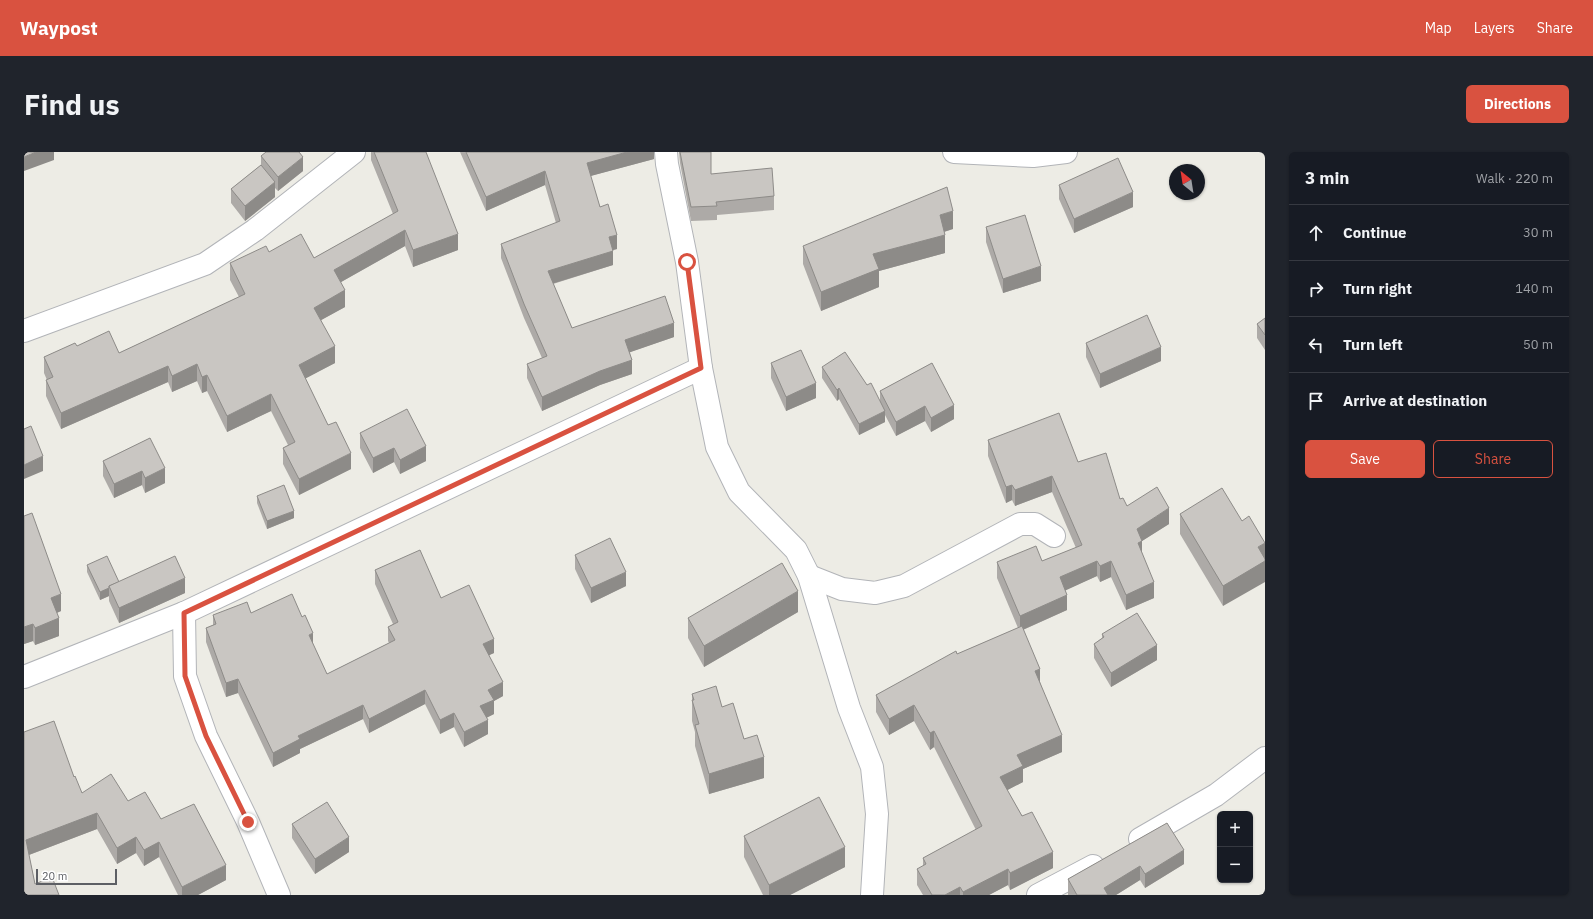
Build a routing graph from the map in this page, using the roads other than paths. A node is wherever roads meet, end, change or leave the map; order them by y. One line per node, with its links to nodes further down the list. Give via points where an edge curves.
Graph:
1 (354, 152): 5 (street, via 255,230 205,264)
2 (666, 152): 6 (street, via 687,262)
3 (954, 152): 4 (street, via 1033,156)
4 (1066, 152)
5 (24, 331)
6 (701, 368): 8 (street, via 717,447 739,492 796,550); 9 (street)
7 (1054, 536): 8 (street, via 1035,524 1020,524 904,586 875,593 842,589)
8 (809, 576): 13 (street, via 849,708 872,767 877,814)
9 (184, 613): 10 (street); 12 (street, via 185,676 206,736 248,822)
10 (24, 677)
11 (1265, 758): 14 (street, via 1216,795)
12 (278, 895)
13 (872, 895)
14 (1038, 895)

